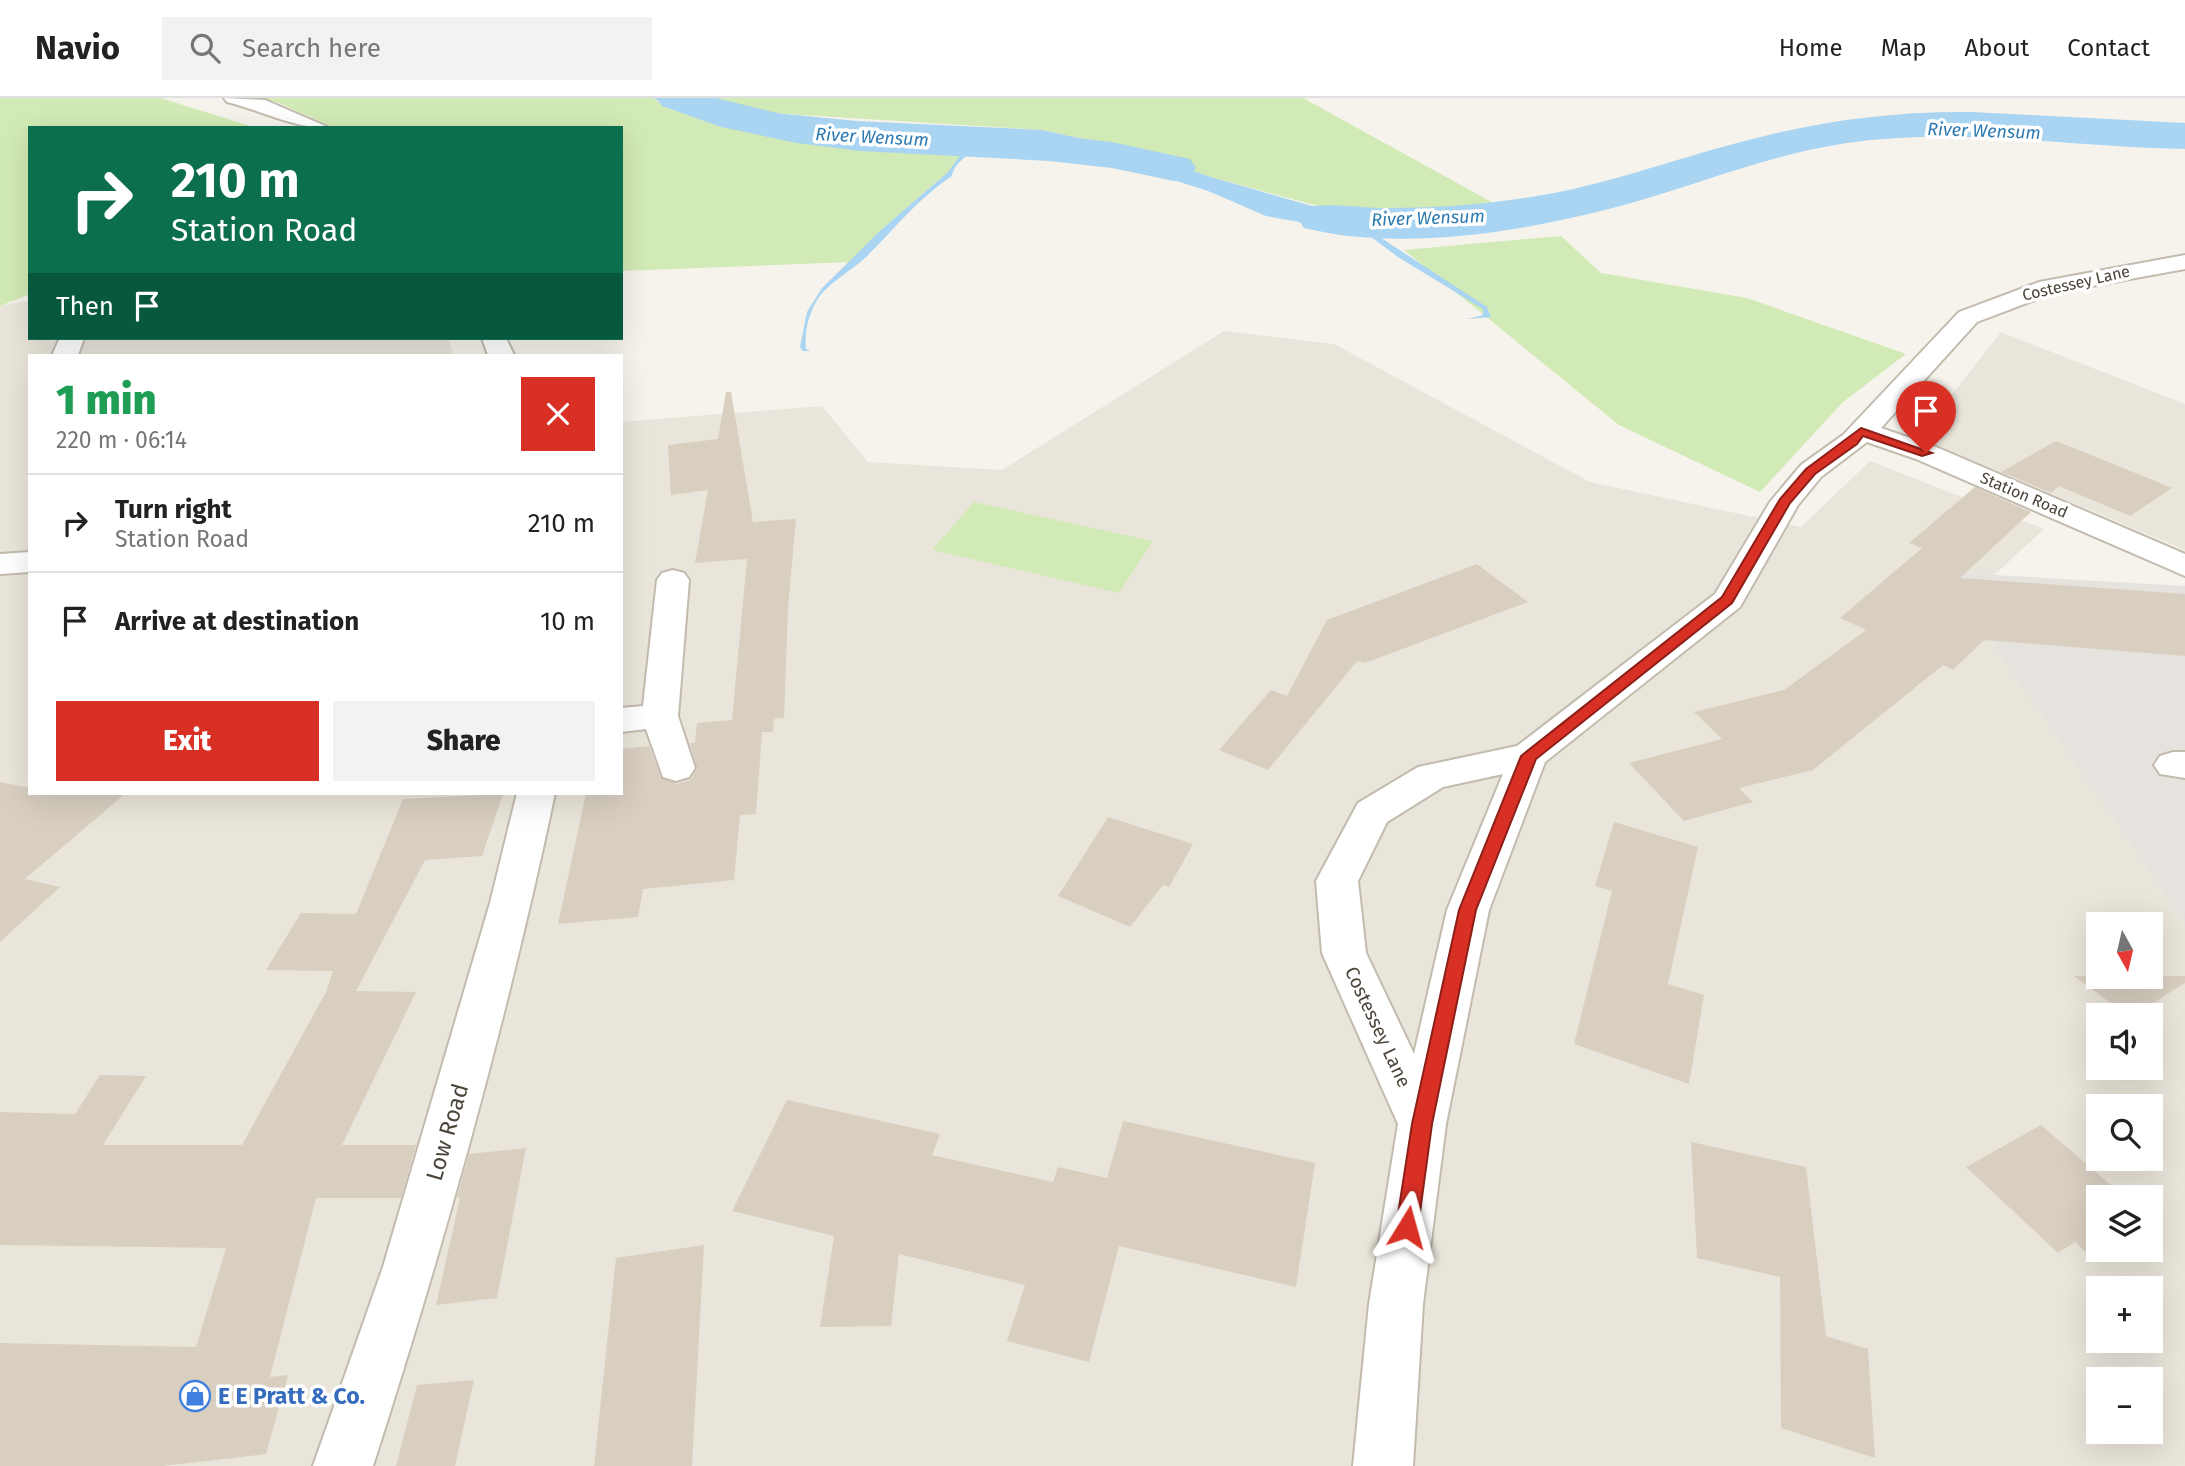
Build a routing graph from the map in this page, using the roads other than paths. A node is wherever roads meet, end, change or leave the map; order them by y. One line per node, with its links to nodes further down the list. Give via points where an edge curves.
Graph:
1 (233, 98): 2 (street)
2 (316, 126)
3 (2185, 262): 4 (street, Costessey Lane, via 2047,287 1968,317)
4 (1861, 431): 7 (street, Station Road, via 1926,453); 11 (street, Costessey Lane, via 1811,471 1785,502 1728,600)
5 (28, 562): 6 (street)
6 (0, 564)
7 (2185, 566)
8 (673, 580): 9 (street)
9 (660, 716): 10 (street); 12 (street)
10 (623, 720)
11 (1529, 756): 14 (street, Costessey Lane, via 1468,910); 14 (street, Costessey Lane, via 1432,776 1372,813 1337,881 1344,953)
12 (676, 768)
13 (536, 795): 15 (street, Low Road, via 511,903 413,1253)
14 (1422, 1124): 16 (street, Costessey Lane, via 1396,1304)
15 (344, 1466)
16 (1383, 1466)

